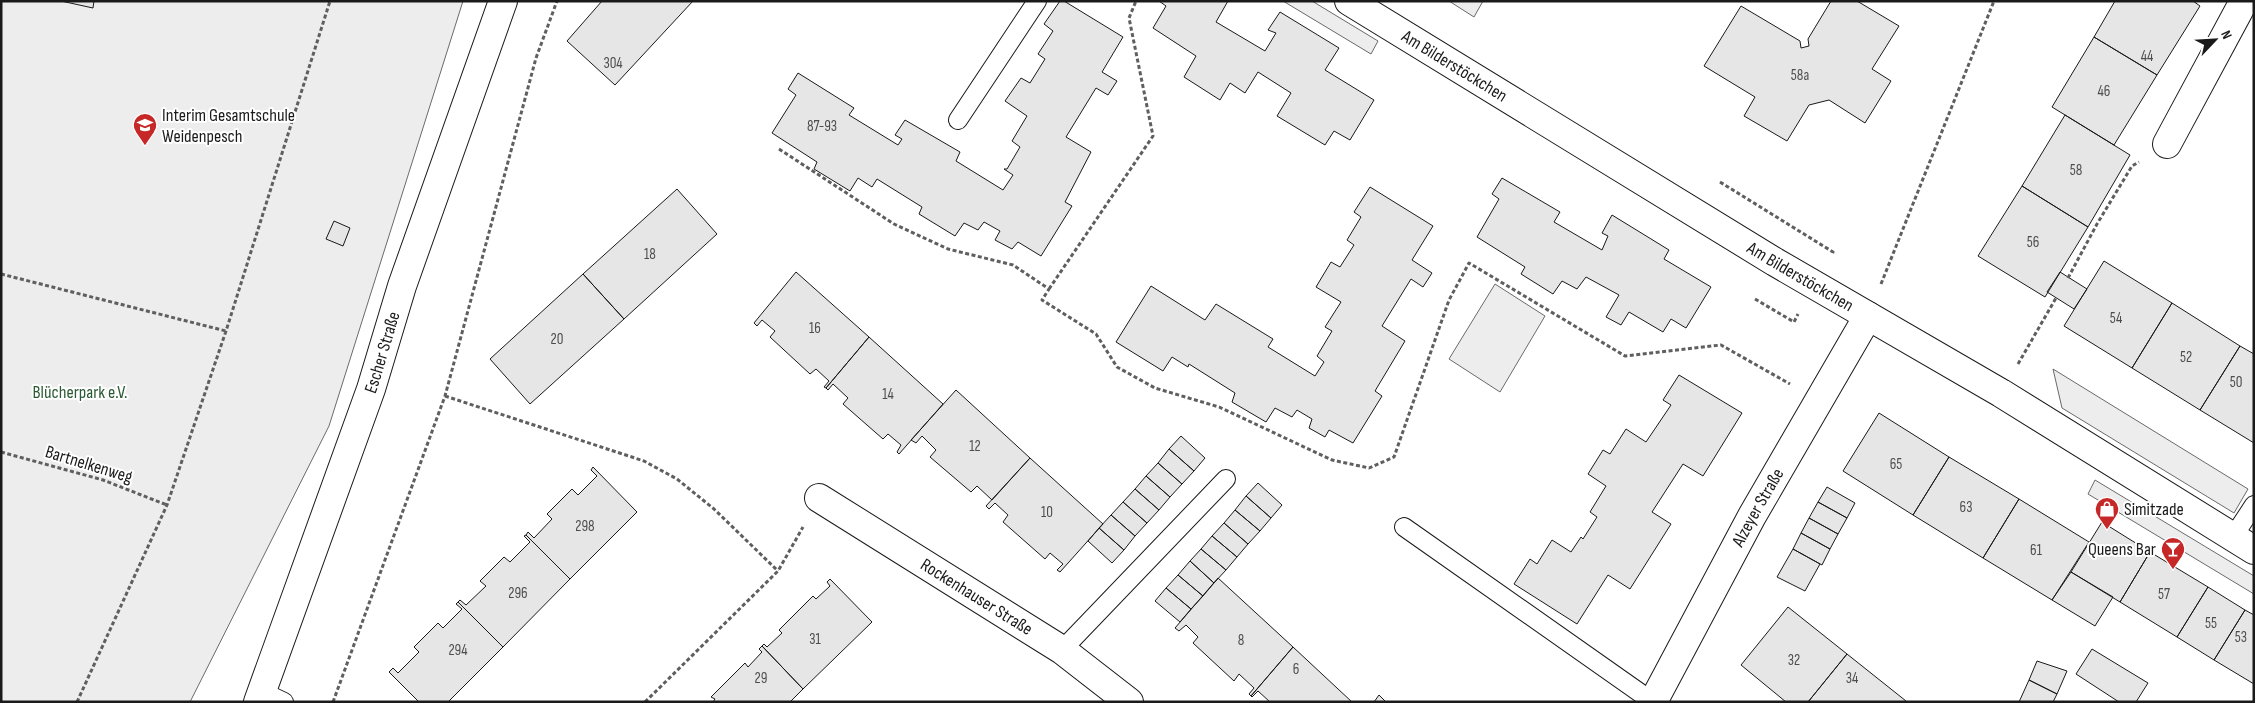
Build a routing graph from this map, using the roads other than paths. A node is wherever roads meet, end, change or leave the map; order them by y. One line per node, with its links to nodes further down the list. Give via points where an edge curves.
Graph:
1 (503, 1): 14 (street, Escher Straße, via 402,286)
2 (1037, 1): 5 (lane)
3 (1349, 1): 7 (street, Am Bilderstöckchen)
4 (2244, 1): 6 (street)
5 (958, 120)
6 (2167, 144)
7 (1868, 316): 12 (street, Am Bilderstöckchen, via 2001,393); 16 (street, Alzeyer Straße, via 1752,516)
8 (1226, 479): 13 (lane)
9 (819, 498): 13 (street, Rockenhauser Straße)
10 (2254, 505): 12 (lane)
11 (1404, 527): 16 (lane)
12 (2244, 544)
13 (1062, 650): 15 (street, Rockenhauser Straße)
14 (268, 699)
15 (1130, 702)
16 (1653, 702)

